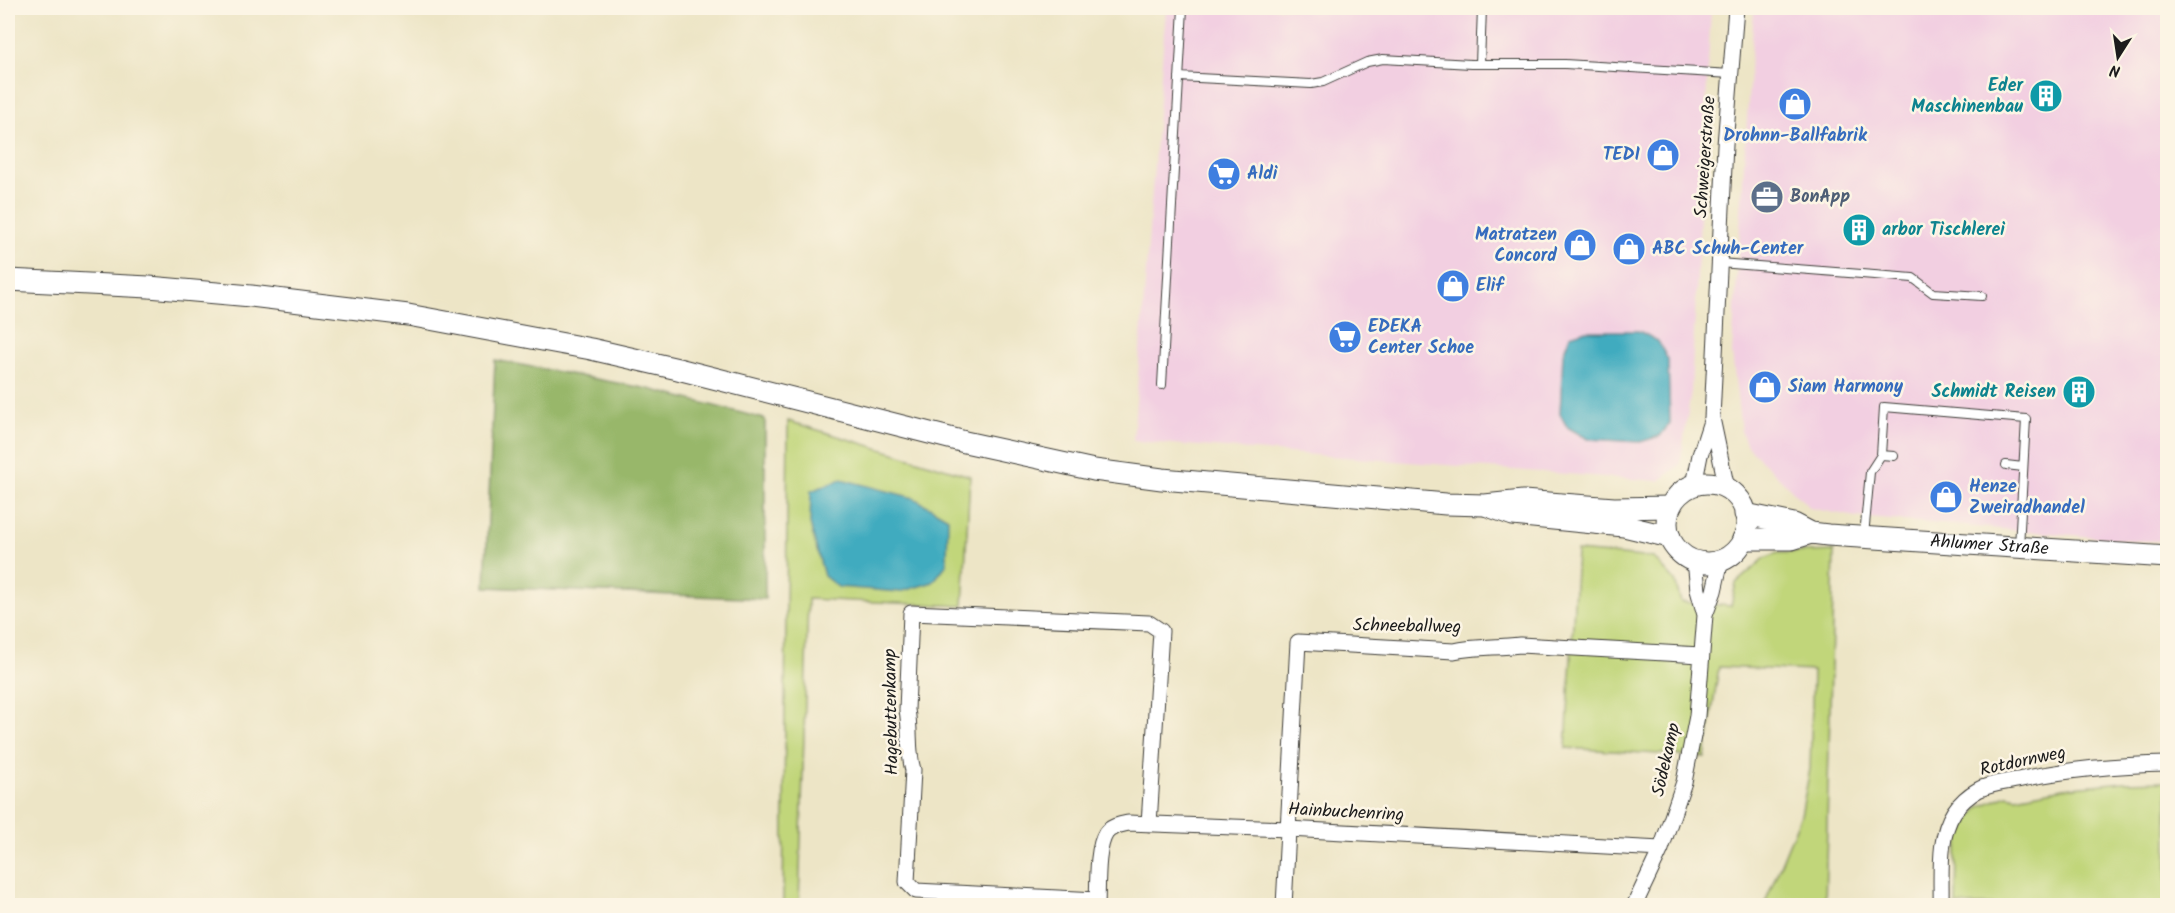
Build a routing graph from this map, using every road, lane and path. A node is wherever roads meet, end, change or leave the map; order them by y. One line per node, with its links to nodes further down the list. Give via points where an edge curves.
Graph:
1 (1183, 8): 6 (lane)
2 (1482, 8): 4 (lane)
3 (1736, 8): 5 (street, Schweigerstraße)
4 (1480, 64): 5 (lane, via 1565,64); 6 (lane, via 1383,59 1311,84)
5 (1731, 74): 7 (street, Schweigerstraße)
6 (1179, 77): 10 (lane)
7 (1719, 263): 9 (lane, via 1913,278 1933,293); 11 (street, Schweigerstraße)
8 (8, 280): 18 (main road, via 149,287 408,315 591,349 1072,466 1161,479 1380,500)
9 (1982, 296)
10 (1162, 385)
11 (1712, 418): 16 (street, Schweigerstraße); 17 (street, Schweigerstraße)
12 (1881, 455): 13 (lane); 15 (lane, via 1884,407 2026,419); 23 (lane, via 1870,472)
13 (1894, 456)
14 (2006, 465): 15 (lane)
15 (2023, 467): 25 (lane)
16 (1694, 485): 17 (main road, via 1711,483); 19 (main road)
17 (1727, 489): 20 (main road, via 1739,499)
18 (1485, 505): 19 (main road, via 1524,501 1614,508); 22 (main road, via 1513,515 1624,526)
19 (1670, 507): 22 (main road)
20 (1745, 514): 21 (main road, Ahlumer Straße, via 1794,524); 24 (main road)
21 (1811, 533): 23 (main road, Ahlumer Straße); 24 (main road, Ahlumer Straße, via 1792,539)
22 (1670, 537): 28 (main road, via 1680,552)
23 (1864, 537): 25 (main road, Ahlumer Straße)
24 (1743, 539): 27 (main road)
25 (2019, 548): 26 (main road, Ahlumer Straße)
26 (2168, 557)
27 (1721, 560): 28 (main road); 29 (street, Södekamp)
28 (1695, 561): 29 (street, Södekamp)
29 (1705, 615): 30 (street, Södekamp)
30 (1701, 655): 33 (street, Schneeballweg, via 1520,645 1454,651 1298,642); 34 (street, Södekamp, via 1691,752)
31 (2168, 764): 38 (street, Rotdornweg, via 2049,773 1979,790 1959,805 1947,827)
32 (1149, 824): 33 (street, Hainbuchenring); 35 (street, Hainbuchenring, via 1128,823 1107,831 1101,844); 35 (street, Hagebuttenkamp, via 1161,632 1149,622 911,613 907,710 913,770 907,882 916,891)
33 (1288, 829): 34 (street, Hainbuchenring); 36 (street)
34 (1661, 849): 37 (street, Södekamp)
35 (1097, 903)
36 (1284, 906)
37 (1634, 906)
38 (1941, 906)

